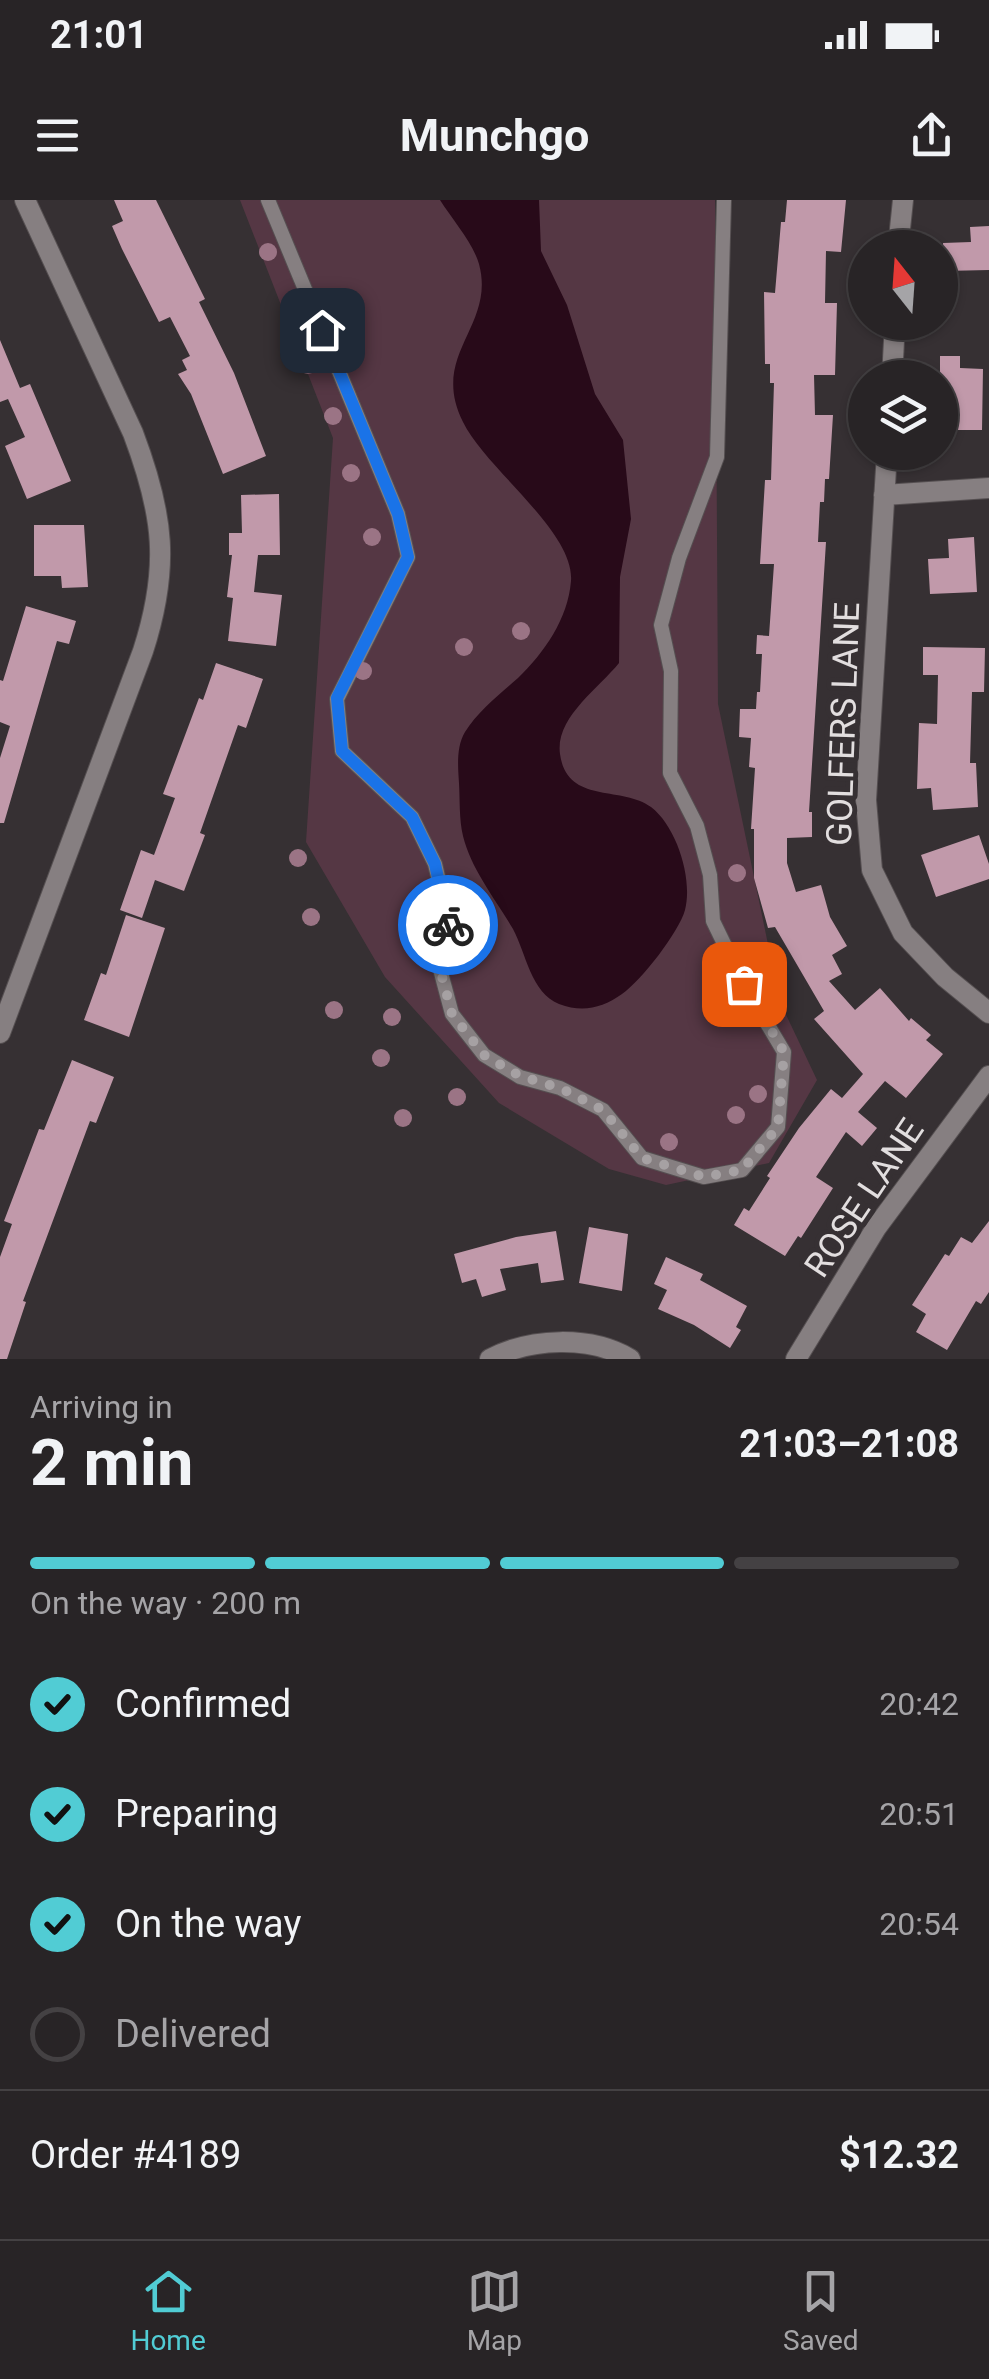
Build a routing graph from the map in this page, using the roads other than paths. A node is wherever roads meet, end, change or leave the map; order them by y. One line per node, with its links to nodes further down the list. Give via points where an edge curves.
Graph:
1 (25, 200): 10 (street, via 132,434 162,542 154,618 143,652)
2 (268, 200): 3 (lane, via 398,514 408,557 337,698 342,751 412,817 435,864 449,922 440,969 452,1014 484,1055 603,1110 642,1158 704,1177 742,1170 778,1127 784,1052 713,921 697,826 670,773 672,671 661,625 717,457)
3 (724, 200)
4 (902, 200): 5 (street)
5 (900, 230)
6 (886, 470): 8 (street, GOLFERS LANE)
7 (989, 488): 8 (street)
8 (884, 495): 9 (street, GOLFERS LANE, via 866,800 872,870 903,933)
9 (989, 1013)
10 (0, 1033)
11 (989, 1076): 14 (street, ROSE LANE, via 876,1228)
12 (490, 1359): 13 (street, via 520,1348 573,1343)
13 (630, 1359)
14 (796, 1359)

